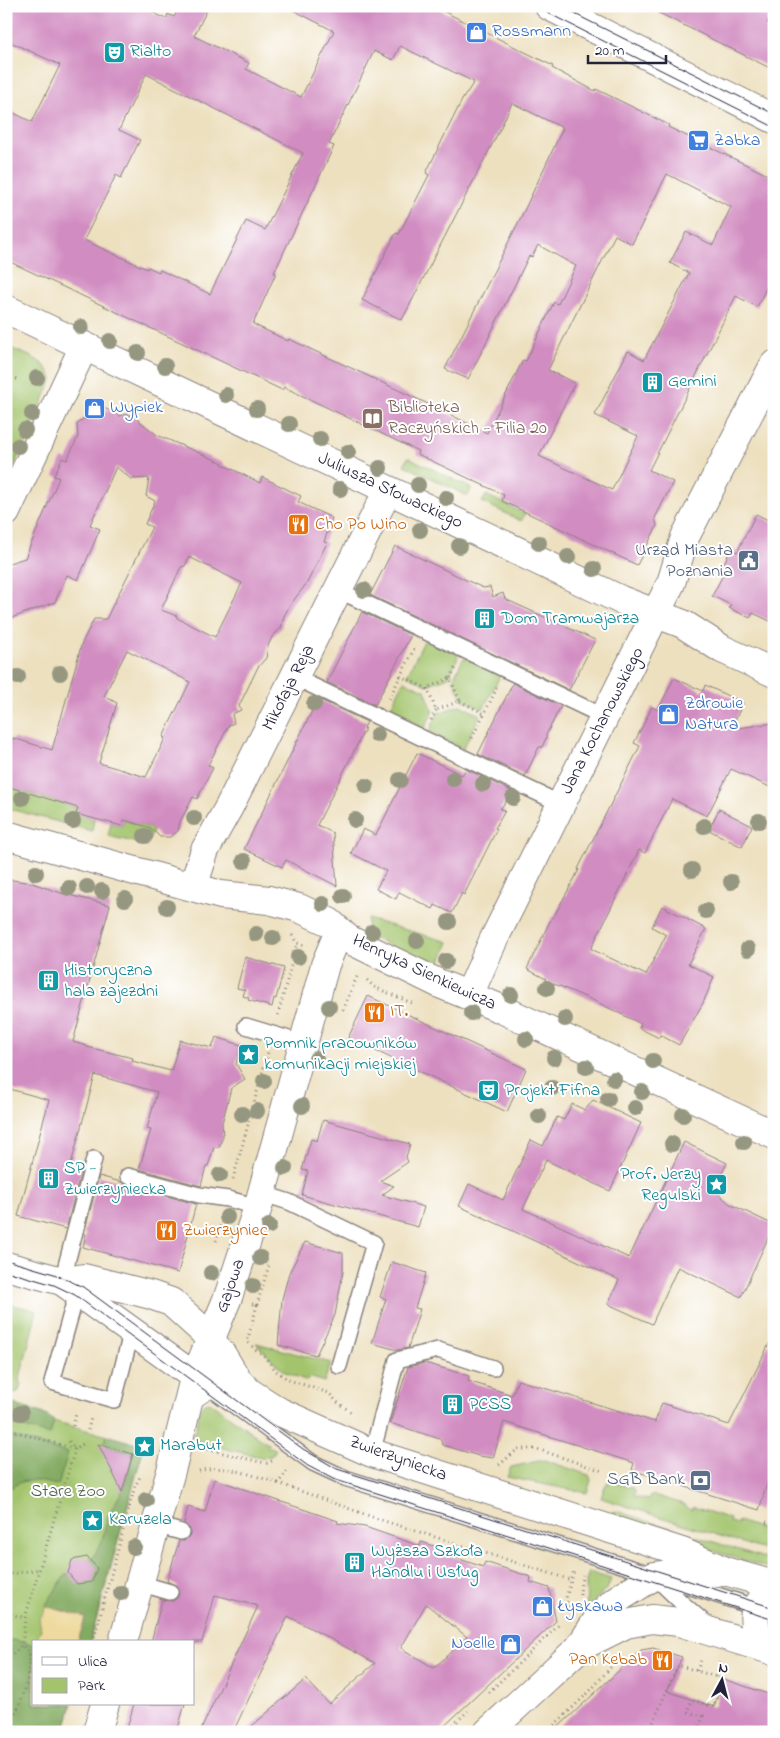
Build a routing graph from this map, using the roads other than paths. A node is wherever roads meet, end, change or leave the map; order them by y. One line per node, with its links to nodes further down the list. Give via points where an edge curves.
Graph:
1 (549, 6): 2 (street)
2 (774, 119)
3 (6, 310): 4 (street, Juliusza Słowackiego)
4 (84, 346): 6 (street, Juliusza Słowackiego); 7 (street)
5 (774, 365): 9 (street, Jana Kochanowskiego, via 685,537 671,583)
6 (388, 490): 8 (street, Mikołaja Reja); 9 (street, Juliusza Słowackiego, via 620,600)
7 (6, 512)
8 (338, 590): 11 (street, Mikołaja Reja); 12 (lane)
9 (656, 613): 10 (street, Juliusza Słowackiego, via 688,626 722,649); 12 (street, Jana Kochanowskiego)
10 (774, 673)
11 (294, 677): 13 (lane); 15 (street, Mikołaja Reja, via 206,850)
12 (605, 717): 13 (street, Jana Kochanowskiego)
13 (561, 804): 17 (street, Jana Kochanowskiego)
14 (6, 835): 15 (street, Henryka Sienkiewicza)
15 (193, 887): 16 (street, Henryka Sienkiewicza, via 299,908 329,922)
16 (339, 931): 17 (street, Henryka Sienkiewicza, via 348,939); 19 (street, Gajowa, via 325,965)
17 (469, 995): 20 (street, Henryka Sienkiewicza)
18 (246, 1026): 19 (lane)
19 (302, 1043): 23 (street, Gajowa)
20 (774, 1135)
21 (94, 1159): 25 (lane)
22 (128, 1176): 23 (lane, via 198,1195)
23 (260, 1200): 27 (street, Gajowa); 28 (lane, via 289,1202 374,1243)
24 (6, 1266): 25 (street, Zwierzyniecka)
25 (69, 1286): 26 (street, Zwierzyniecka); 26 (lane, via 52,1382 114,1400); 27 (street, Zwierzyniecka, via 84,1278 151,1294 171,1302)
26 (132, 1330): 30 (street, Zwierzyniecka)
27 (211, 1340): 30 (street, Gajowa); 31 (street, Zwierzyniecka)
28 (339, 1366)
29 (493, 1368): 33 (lane, via 438,1350 397,1360)
30 (197, 1386): 31 (street, via 218,1380); 32 (lane); 36 (street, Gajowa, via 178,1443 169,1528)
31 (244, 1387): 32 (lane); 33 (street, Zwierzyniecka, via 280,1412)
32 (276, 1436): 35 (lane, via 312,1463 345,1478)
33 (372, 1453): 34 (street, Zwierzyniecka, via 682,1552)
34 (728, 1572): 35 (street, via 691,1571); 37 (street, Zwierzyniecka)
35 (654, 1576): 39 (lane); 41 (lane, via 682,1603); 42 (street, via 616,1600 601,1614)
36 (139, 1583): 38 (lane); 40 (street, Gajowa)
37 (774, 1585)
38 (170, 1592)
39 (768, 1604): 43 (street, via 754,1614 755,1628)
40 (124, 1640)
41 (716, 1646): 42 (street, via 679,1622 652,1619 626,1624); 43 (street)
42 (579, 1648): 46 (street)
43 (768, 1649)
44 (104, 1706): 45 (street)
45 (98, 1732)
46 (488, 1732)

